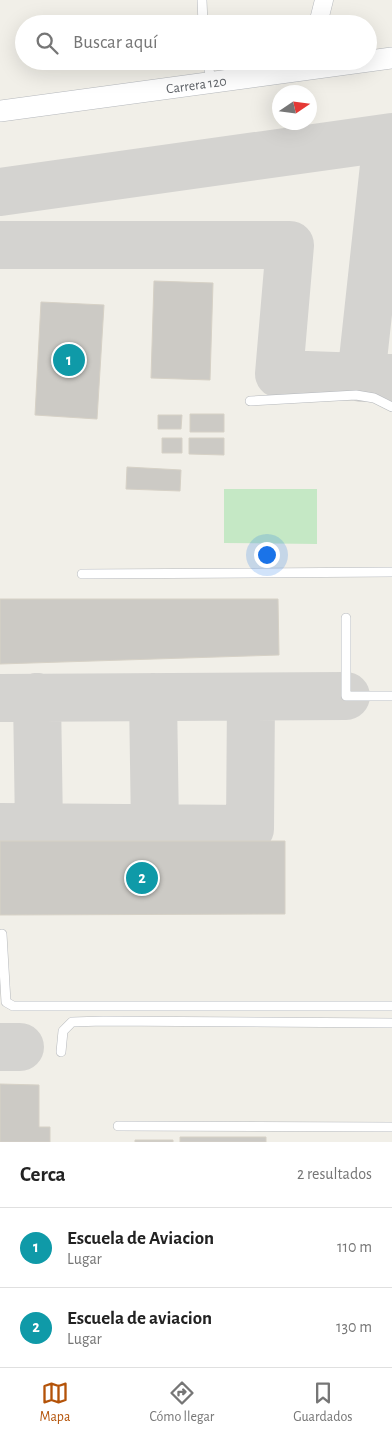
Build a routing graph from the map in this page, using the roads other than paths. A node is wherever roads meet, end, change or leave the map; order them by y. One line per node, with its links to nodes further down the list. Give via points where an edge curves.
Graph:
1 (202, 0): 3 (lane)
2 (324, 0): 4 (street)
3 (203, 15)
4 (320, 15)
5 (392, 58): 6 (street, Carrera 120)
6 (377, 59)
7 (209, 70): 9 (lane)
8 (285, 70): 9 (street, Carrera 120)
9 (212, 83): 10 (street, Carrera 120)
10 (0, 111)
11 (250, 401): 12 (lane, via 356,395 374,398)
12 (392, 407)
13 (392, 572): 14 (lane)
14 (82, 574)
15 (346, 618): 16 (lane, via 346,696)
16 (392, 696)
17 (2, 934): 18 (lane, via 6,1002 13,1006)
18 (392, 1006)
19 (392, 1023): 20 (lane, via 72,1022 63,1031)
20 (61, 1052)
21 (118, 1126): 22 (lane)
22 (392, 1128)

